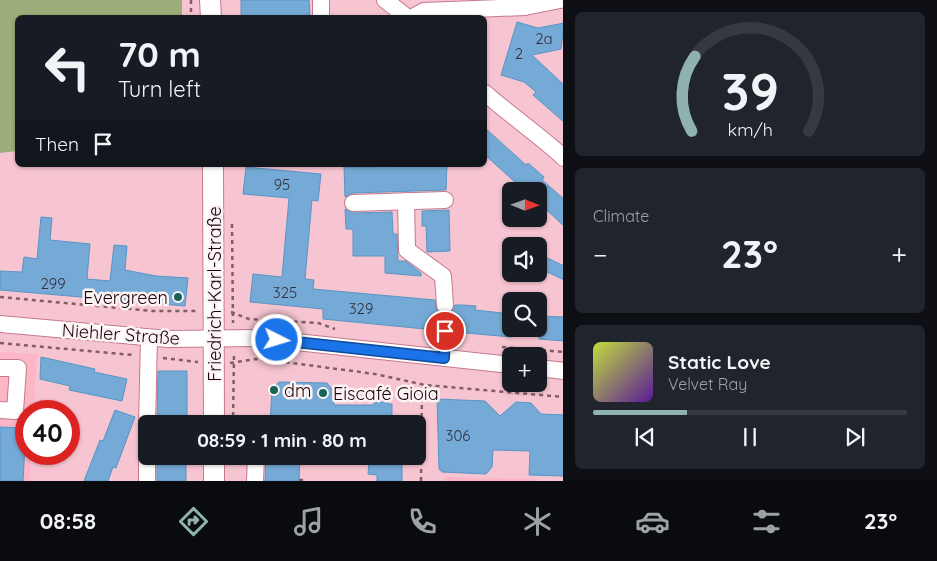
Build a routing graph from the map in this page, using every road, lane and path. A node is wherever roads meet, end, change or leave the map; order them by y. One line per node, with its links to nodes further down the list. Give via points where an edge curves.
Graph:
1 (191, 0): 7 (path)
2 (210, 0): 8 (main road)
3 (321, 0): 9 (street)
4 (385, 0): 10 (street)
5 (560, 0): 6 (street, via 526,7)
6 (436, 5): 11 (street)
7 (191, 15)
8 (210, 15)
9 (321, 15)
10 (406, 15)
11 (416, 15)
12 (487, 95): 13 (street, via 516,120 536,132)
13 (563, 158)
14 (213, 167): 21 (main road, Friedrich-Karl-Straße)
15 (445, 200): 16 (street)
16 (406, 201): 17 (street); 20 (street, via 407,250 444,276)
17 (353, 203)
18 (232, 214): 21 (path)
19 (0, 297): 21 (path, via 152,310)
20 (446, 305)
21 (224, 312): 23 (path, via 249,319 318,323); 26 (main road, Friedrich-Karl-Straße); 26 (path)
22 (0, 324): 25 (street, Niehler Straße)
23 (337, 330)
24 (445, 331): 31 (street)
25 (149, 338): 26 (street, Niehler Straße); 30 (street)
26 (224, 339): 31 (street, Niehler Straße, via 312,343); 32 (main road, Friedrich-Karl-Straße); 32 (path)
27 (0, 343): 30 (path)
28 (500, 347): 29 (path)
29 (563, 352)
30 (148, 356): 32 (path); 40 (street)
31 (444, 358): 33 (street, Niehler Straße)
32 (225, 363): 37 (path, via 256,359 277,361); 41 (main road, Friedrich-Karl-Straße); 42 (path)
33 (502, 364)
34 (0, 368): 39 (street, via 18,368 15,411)
35 (547, 369): 36 (street)
36 (563, 371)
37 (422, 384): 38 (path); 51 (path)
38 (563, 397)
39 (0, 410)
40 (147, 415)
41 (216, 415)
42 (232, 415)
43 (147, 465): 48 (street)
44 (214, 465): 49 (main road)
45 (256, 465): 50 (street)
46 (299, 480): 47 (path)
47 (304, 480)
48 (147, 481)
49 (214, 481)
50 (255, 481)
51 (421, 481)

